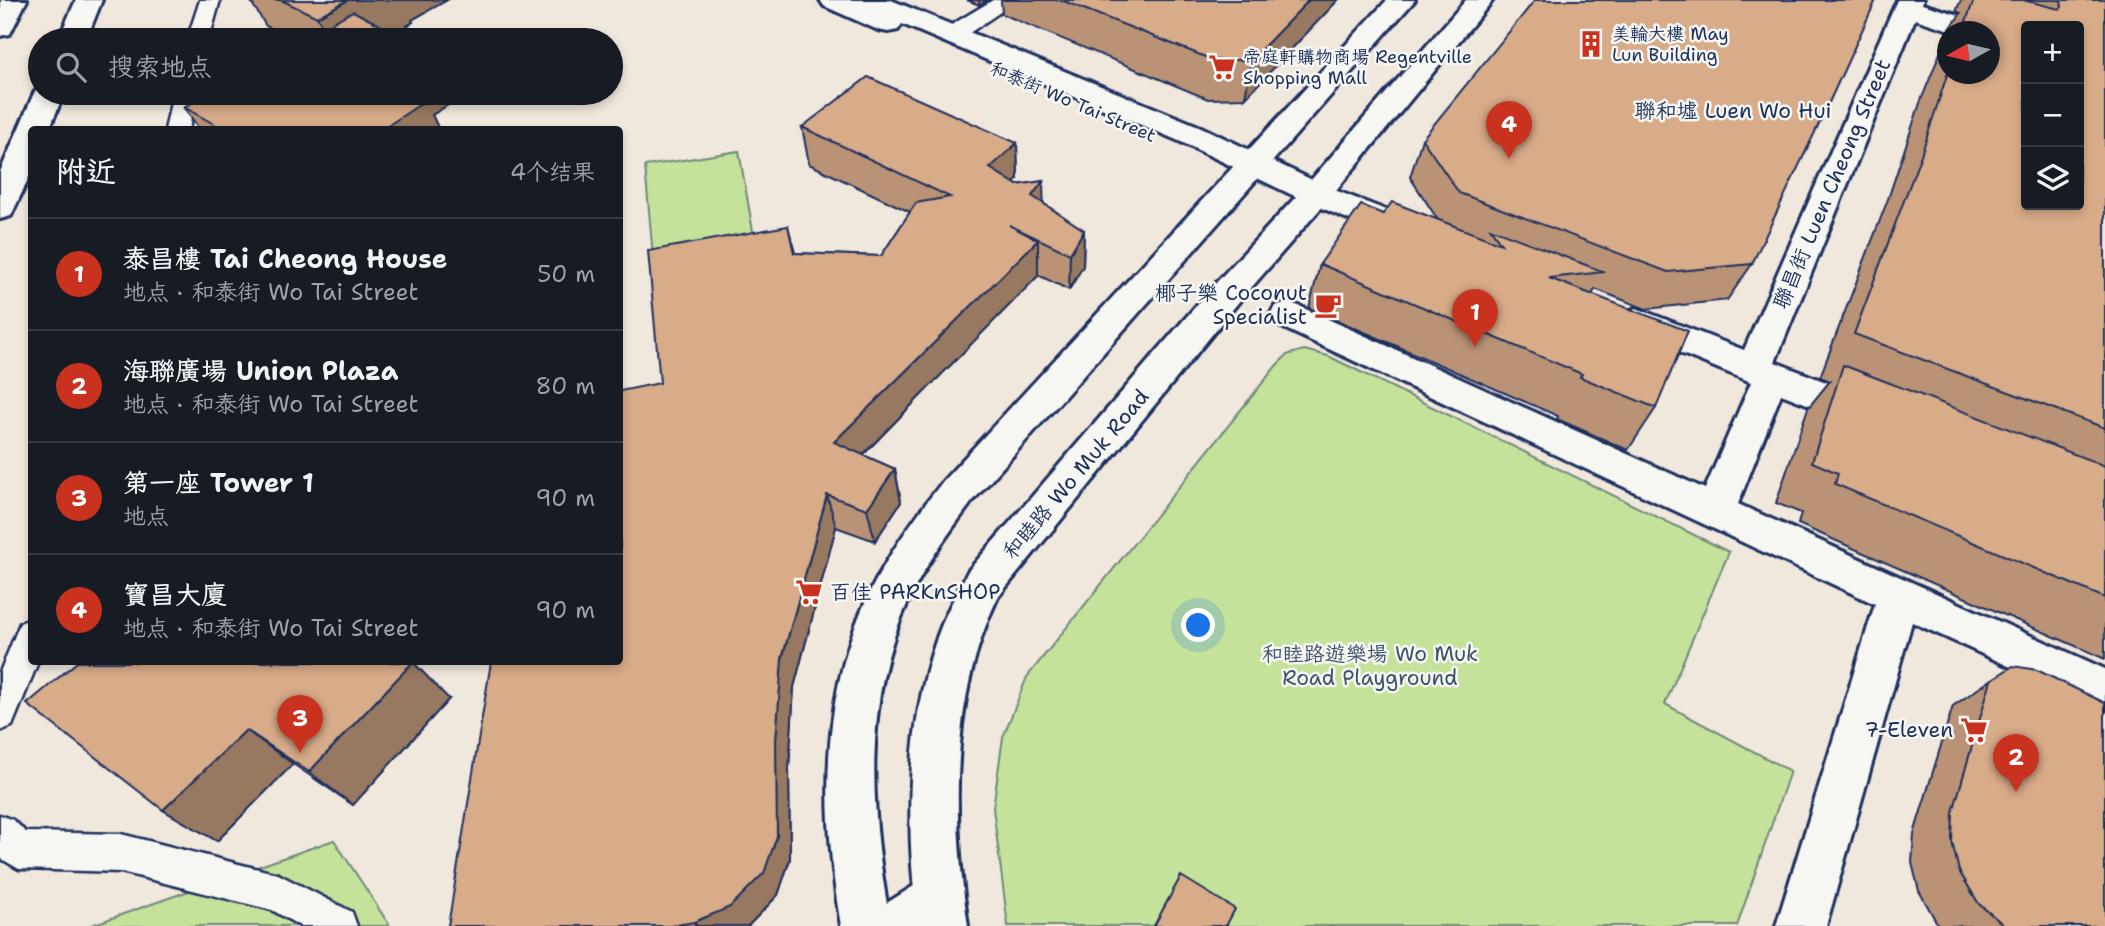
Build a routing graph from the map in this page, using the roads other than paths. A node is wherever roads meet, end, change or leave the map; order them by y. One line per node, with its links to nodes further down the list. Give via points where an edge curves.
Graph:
1 (14, 0): 11 (street)
2 (89, 0): 12 (street)
3 (833, 0): 20 (street, 和泰街 Wo Tai Street)
4 (868, 0): 14 (street, 和泰街 Wo Tai Street)
5 (1008, 0): 14 (lane)
6 (1402, 0): 20 (street)
7 (1480, 0): 21 (street, 和睦路 Wo Muk Road)
8 (213, 3): 13 (lane)
9 (1908, 4): 10 (street); 26 (street, 聯昌街 Luen Cheong Street)
10 (1958, 21)
11 (0, 28)
12 (77, 28)
13 (203, 28)
14 (951, 34): 20 (street, 和泰街 Wo Tai Street)
15 (44, 105): 17 (street)
16 (182, 105): 18 (lane)
17 (35, 126)
18 (178, 126)
19 (28, 144): 22 (street)
20 (1249, 169): 21 (street, 和泰街 Wo Tai Street); 36 (street, via 957,492 928,530 882,612 860,676 852,742 860,897)
21 (1316, 194): 23 (street, 和泰街 Wo Tai Street); 34 (street, 和睦路 Wo Muk Road, via 1225,295 984,584 965,620 947,678 937,733 935,869)
22 (0, 208)
23 (1439, 243)
24 (1607, 309): 26 (street)
25 (1287, 315): 28 (street)
26 (1759, 379): 27 (street); 28 (street, 聯昌街 Luen Cheong Street)
27 (1902, 427)
28 (1715, 513): 29 (street)
29 (1898, 597): 31 (street); 38 (street)
30 (28, 643): 32 (lane)
31 (2105, 690)
32 (0, 715)
33 (0, 833): 35 (lane, via 19,850 121,853 278,892)
34 (941, 913): 37 (street)
35 (338, 926)
36 (866, 926)
37 (897, 926)
38 (1801, 926)

